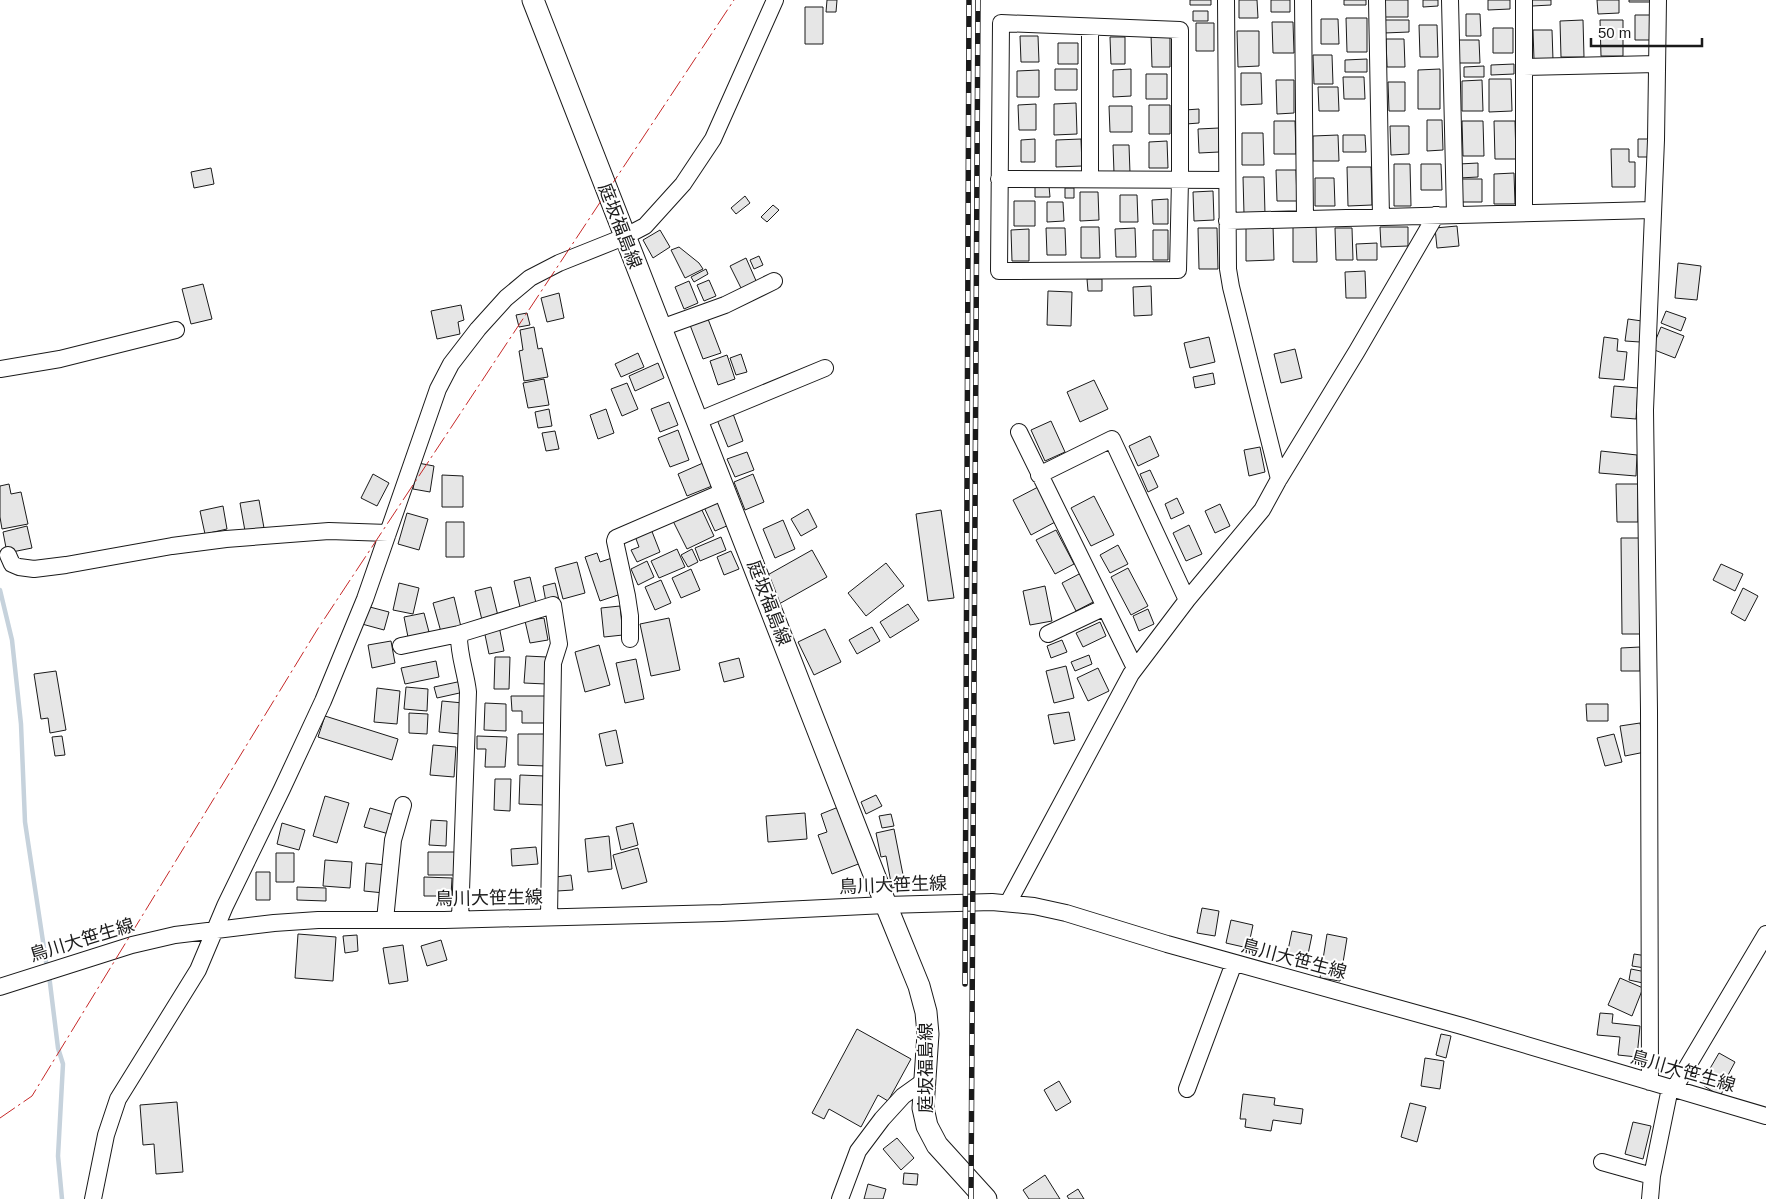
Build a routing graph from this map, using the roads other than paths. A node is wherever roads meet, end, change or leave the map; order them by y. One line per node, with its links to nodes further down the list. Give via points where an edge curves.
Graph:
1 (533, 0): 23 (main road, 庭坂福島線)
2 (775, 0): 23 (street, via 700,161 684,184 645,226)
3 (1226, 0): 15 (street)
4 (1303, 0): 21 (street)
5 (1378, 0): 20 (street)
6 (1450, 0): 18 (street)
7 (1524, 0): 11 (street)
8 (1658, 0): 10 (street)
9 (1090, 27): 12 (street, via 1000,23); 13 (street); 14 (street, via 1180,30)
10 (1658, 64): 11 (street); 16 (street)
11 (1524, 68): 17 (street)
12 (999, 179): 13 (street); 14 (street, via 999,271 1178,270)
13 (1090, 179): 14 (street)
14 (1180, 180): 15 (street)
15 (1227, 180): 22 (street)
16 (1654, 210): 17 (street); 54 (street, via 1646,410)
17 (1524, 213): 18 (street)
18 (1455, 215): 19 (street)
19 (1436, 216): 20 (street); 32 (street)
20 (1381, 217): 21 (street)
21 (1305, 219): 22 (street)
22 (1227, 221): 32 (street, via 1231,287)
23 (624, 237): 25 (main road, 庭坂福島線); 34 (street, via 558,263 530,278 506,298 478,329 451,364 438,389)
24 (774, 281): 25 (street, via 725,305)
25 (661, 328): 29 (main road, 庭坂福島線)
26 (176, 330): 28 (street, via 60,359)
27 (825, 368): 29 (street)
28 (0, 369)
29 (697, 421): 33 (main road, 庭坂福島線)
30 (1019, 432): 31 (street)
31 (1039, 475): 36 (street, via 1112,439); 37 (street)
32 (1279, 479): 36 (street, via 1262,510)
33 (725, 491): 40 (street, via 616,538 630,616); 45 (main road, 庭坂福島線)
34 (388, 533): 35 (street, via 329,531 226,539 34,569 12,564); 49 (street, via 365,599 322,701)
35 (8, 555)
36 (1187, 600): 42 (street)
37 (1105, 606): 39 (street); 42 (street)
38 (459, 634): 41 (street); 46 (street, via 553,605 559,644 553,663); 47 (street, via 468,692)
39 (1048, 634)
40 (630, 639)
41 (401, 646)
42 (1136, 668): 44 (street)
43 (403, 805): 48 (street, via 393,840)
44 (1008, 903): 45 (street, 鳥川大笹生線); 51 (street, 鳥川大笹生線, via 1066,913)
45 (886, 904): 46 (street, 鳥川大笹生線, via 722,913); 53 (main road, 庭坂福島線, via 926,1012 928,1034)
46 (549, 917): 47 (street, 鳥川大笹生線)
47 (460, 919): 48 (street, 鳥川大笹生線)
48 (385, 920): 49 (street, 鳥川大笹生線, via 300,921)
49 (215, 930): 52 (street, 鳥川大笹生線, via 132,945); 60 (street, via 198,970 118,1099 106,1135)
50 (1766, 935): 56 (street)
51 (1234, 963): 54 (street, 鳥川大笹生線); 55 (street)
52 (0, 987)
53 (924, 1081): 61 (street, via 903,1096 858,1151); 62 (main road, 庭坂福島線, via 923,1108 927,1126 937,1145)
54 (1650, 1082): 56 (street, 鳥川大笹生線)
55 (1187, 1089)
56 (1672, 1089): 57 (street, 鳥川大笹生線); 59 (street)
57 (1766, 1116)
58 (1602, 1162): 59 (street)
59 (1652, 1176): 63 (street)
60 (93, 1199)
61 (840, 1199)
62 (986, 1199)
63 (1649, 1199)

